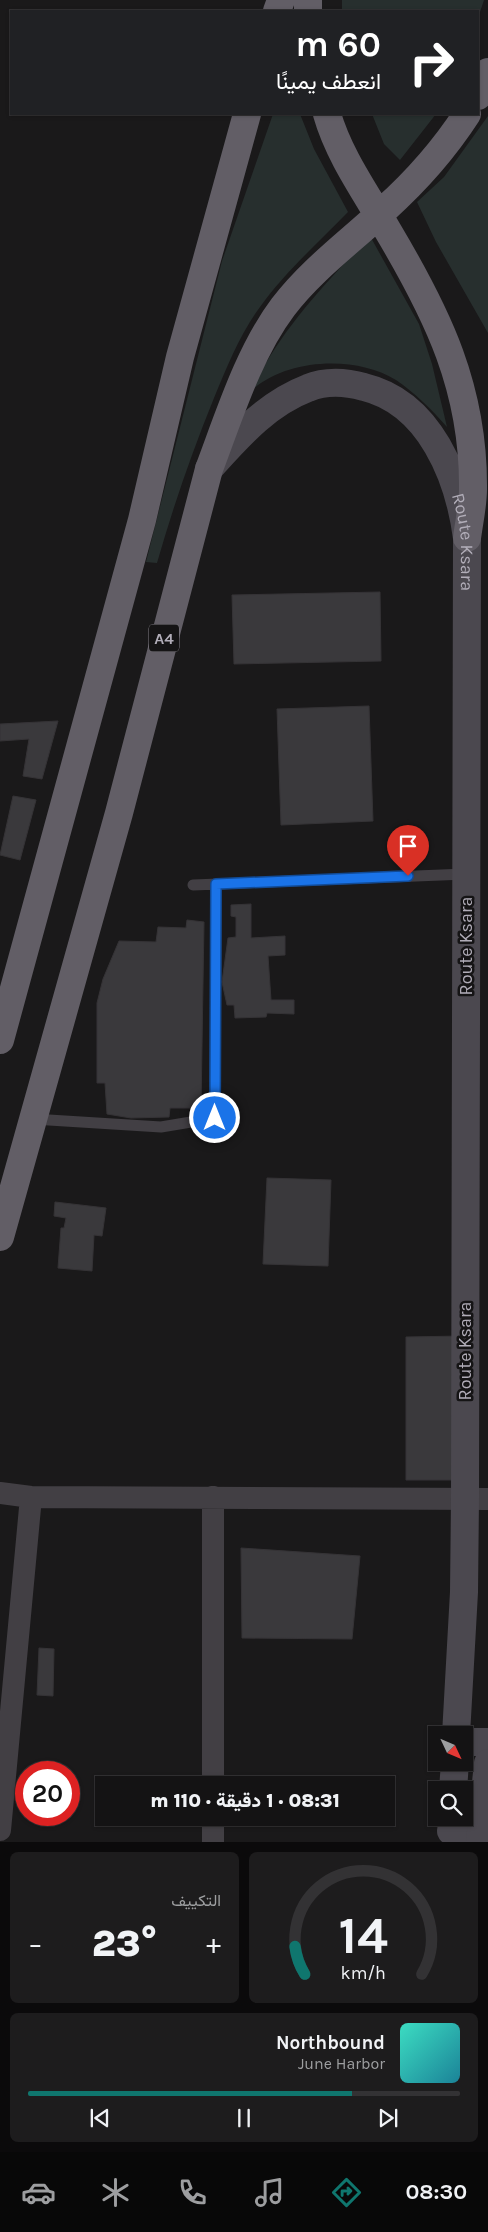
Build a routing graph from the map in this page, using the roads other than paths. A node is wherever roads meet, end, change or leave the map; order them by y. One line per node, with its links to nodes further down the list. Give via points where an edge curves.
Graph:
1 (488, 72): 2 (highway)
2 (479, 94)
3 (247, 115): 12 (highway, via 180,357 142,520)
4 (327, 115): 6 (highway, via 343,155)
5 (466, 115): 6 (highway, A4, via 420,173)
6 (379, 215): 7 (highway, A4, via 317,269 270,326); 8 (highway, via 444,335 464,398 472,444 473,491)
7 (209, 469): 8 (main road, Route Ksara, via 246,429 286,398 310,387 331,383 374,389 400,404 429,434 455,483); 13 (highway, A4, via 119,813)
8 (467, 538): 9 (main road, Route Ksara)
9 (466, 874): 10 (lane); 18 (main road, Route Ksara)
10 (216, 884): 11 (lane); 13 (lane, via 215,1118 161,1127)
11 (194, 885)
12 (0, 1040)
13 (34, 1119): 14 (highway, A4)
14 (0, 1237)
15 (0, 1493): 16 (street)
16 (30, 1497): 17 (street); 25 (street)
17 (213, 1497): 18 (street); 23 (street)
18 (476, 1499): 19 (main road, Route Ksara, via 464,1592)
19 (457, 1726)
20 (473, 1742): 21 (main road)
21 (488, 1742)
22 (488, 1763): 27 (main road)
23 (213, 1776)
24 (213, 1826): 28 (street)
25 (0, 1830)
26 (452, 1830): 27 (main road)
27 (483, 1834)
28 (213, 1842)

